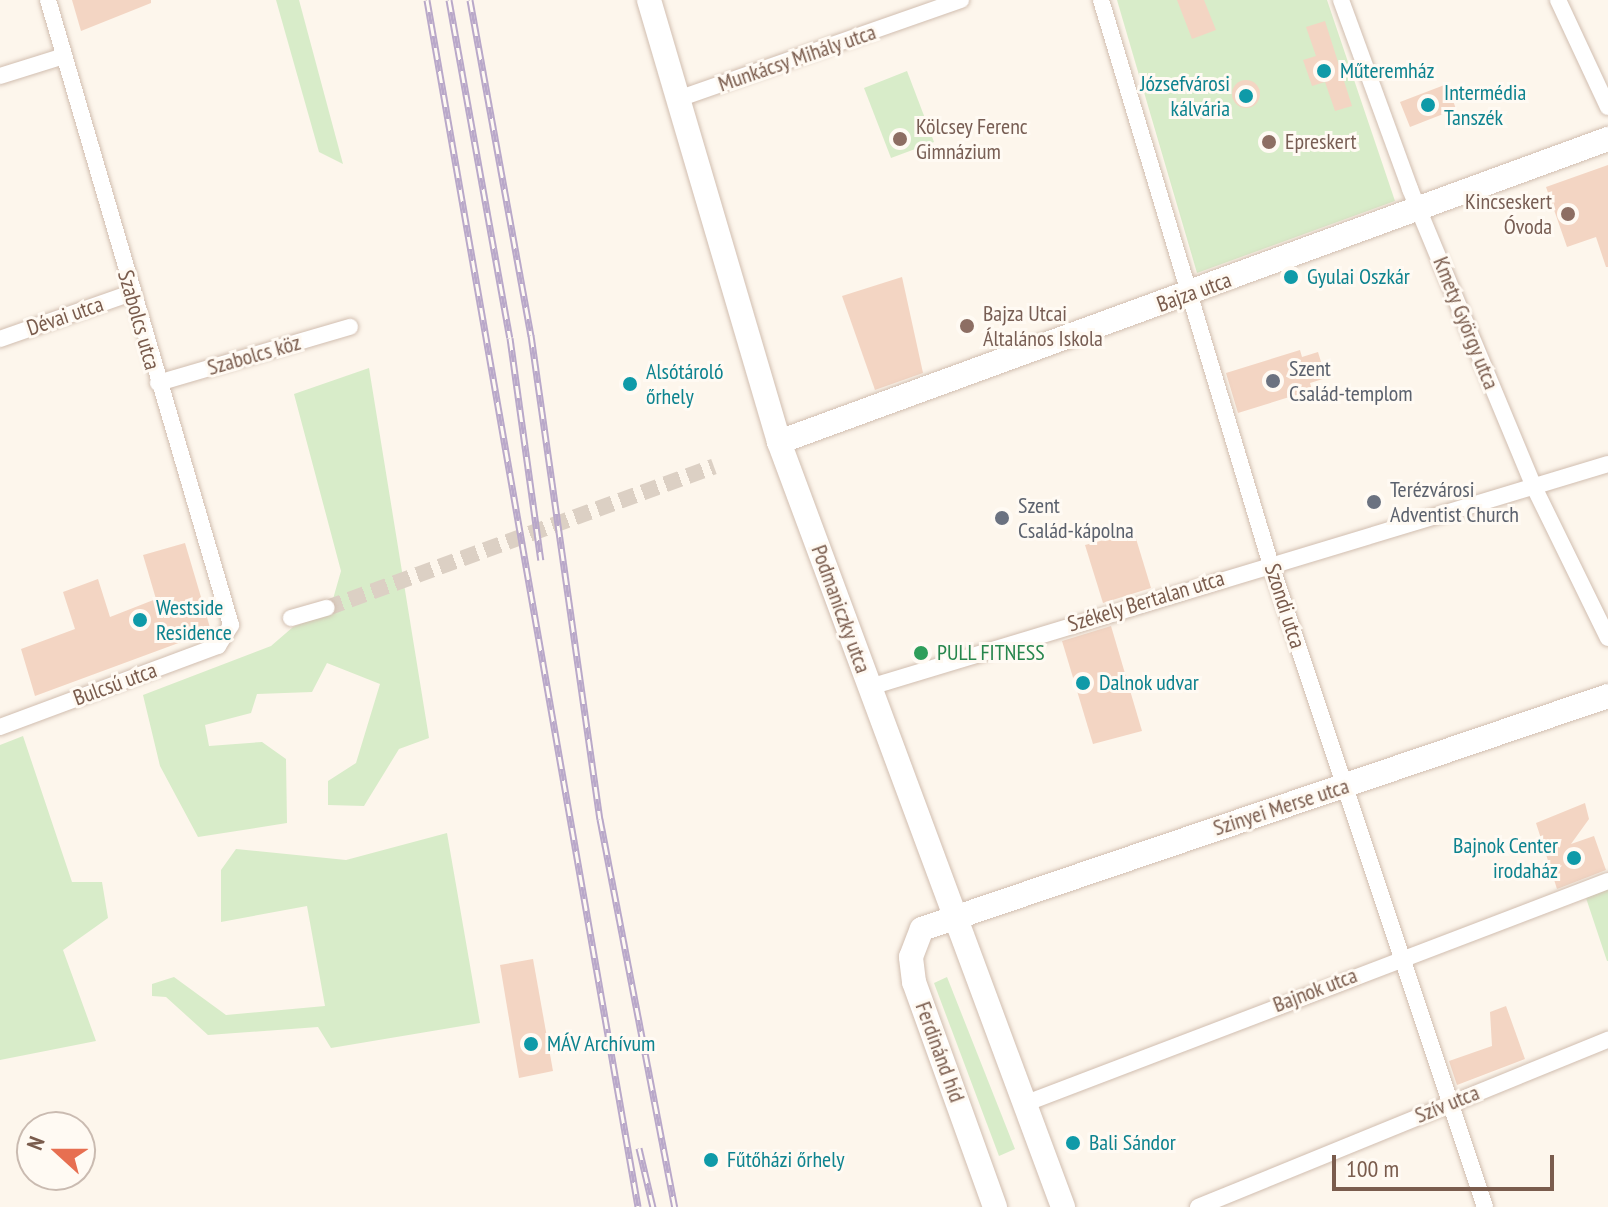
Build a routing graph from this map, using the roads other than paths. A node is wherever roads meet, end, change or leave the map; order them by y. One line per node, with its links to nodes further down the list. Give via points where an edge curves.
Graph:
1 (48, 0): 7 (street, Szabolcs utca)
2 (649, 0): 9 (street, Podmaniczky utca)
3 (961, 0): 9 (street, Munkácsy Mihály utca)
4 (1101, 0): 14 (street, Szondi utca)
5 (1341, 0): 12 (street, Kmety György utca)
6 (1558, 0): 10 (street)
7 (64, 56): 8 (street); 13 (street, Szabolcs utca)
8 (0, 76)
9 (678, 99): 18 (street, Podmaniczky utca)
10 (1608, 107)
11 (1608, 139): 12 (street, Bajza utca)
12 (1419, 209): 14 (street, Bajza utca); 20 (street, Kmety György utca)
13 (131, 293): 16 (street, Dévai utca); 17 (street, Szabolcs utca)
14 (1188, 294): 18 (street, Bajza utca); 21 (street, Szondi utca)
15 (350, 327): 17 (street, Szabolcs köz)
16 (0, 339)
17 (158, 383): 24 (street, Szabolcs utca, via 230,618)
18 (779, 442): 26 (street, Podmaniczky utca)
19 (1608, 464): 20 (street, Székely Bertalan utca)
20 (1534, 487): 21 (street, Székely Bertalan utca); 25 (street, Kmety György utca)
21 (1270, 562): 26 (street, Székely Bertalan utca); 29 (street, Szondi utca)
22 (327, 608): 23 (street)
23 (291, 618)
24 (226, 638): 28 (street, Bulcsú utca)
25 (1608, 638)
26 (870, 687): 31 (street, Podmaniczky utca)
27 (1608, 696): 29 (street, Szinyei Merse utca)
28 (0, 727)
29 (1344, 787): 31 (street, Szinyei Merse utca); 32 (street, Szondi utca)
30 (1608, 881): 32 (street, Bajnok utca)
31 (953, 915): 35 (street, Podmaniczky utca); 36 (street, Ferdinánd híd, via 917,937 914,982)
32 (1398, 958): 34 (street, Szondi utca); 35 (street, Bajnok utca)
33 (1608, 1040): 34 (street, Szív utca)
34 (1451, 1102): 38 (street, Szív utca); 39 (street, Szondi utca)
35 (1024, 1104): 37 (street, Podmaniczky utca)
36 (995, 1207)
37 (1063, 1207)
38 (1198, 1207)
39 (1485, 1207)

